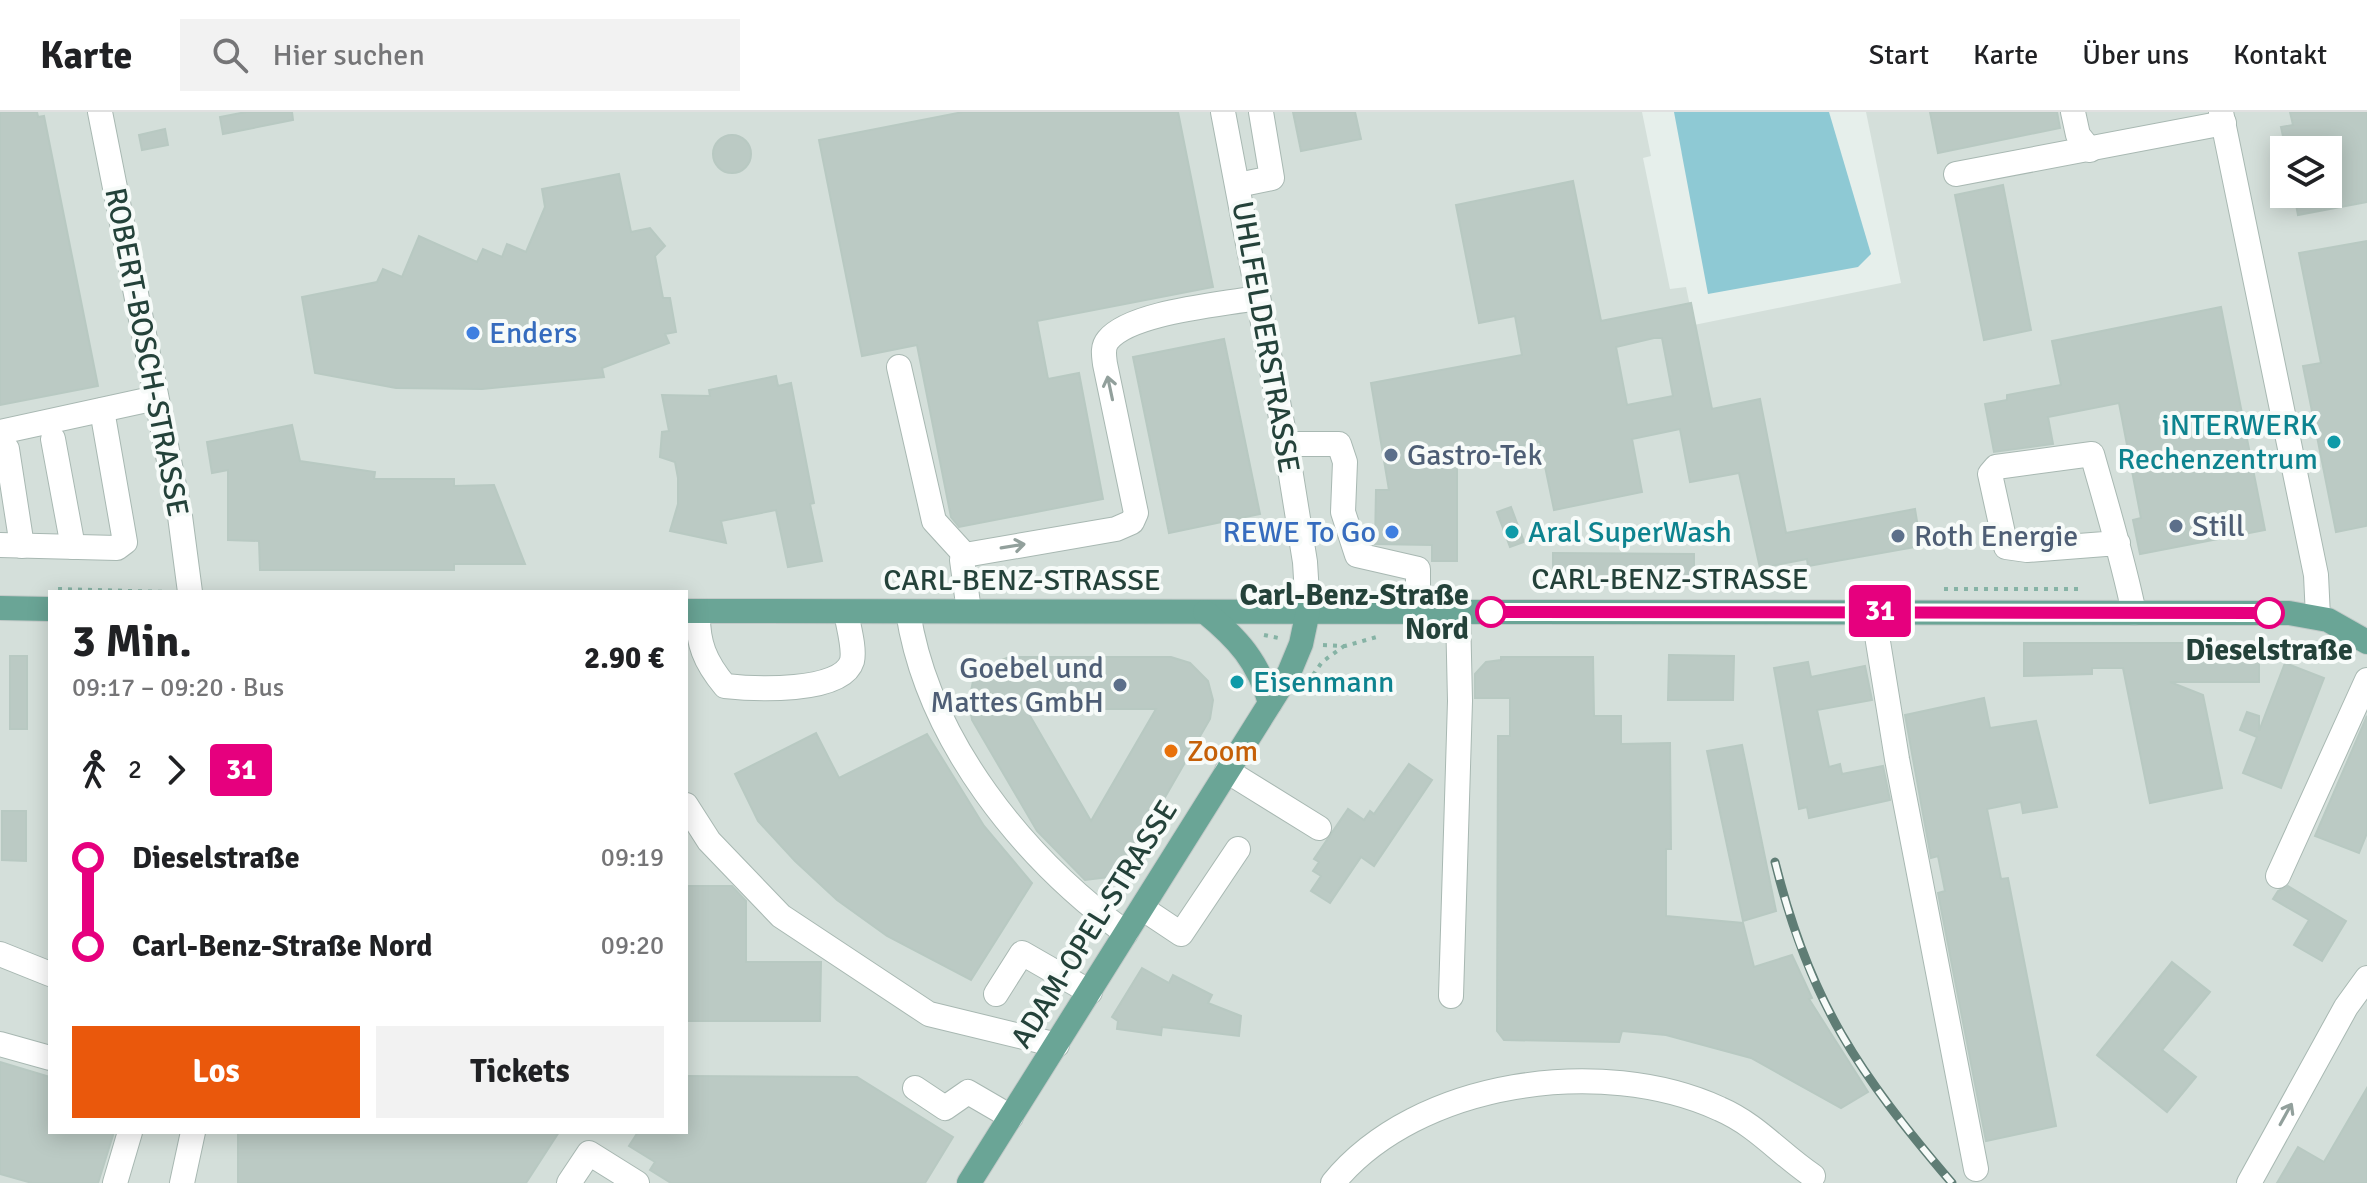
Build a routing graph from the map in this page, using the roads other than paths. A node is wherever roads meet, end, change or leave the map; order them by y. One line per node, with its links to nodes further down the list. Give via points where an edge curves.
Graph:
1 (1223, 112): 8 (street, UHLFELDERSTRASSE)
2 (1261, 112): 8 (street, via 1272,178)
3 (2073, 112): 6 (street, via 2078,135)
4 (107, 113): 11 (street, ROBERT-BOSCH-STRASSE)
5 (2222, 118): 6 (street); 33 (street, via 2316,575)
6 (2090, 150): 7 (street)
7 (1956, 174)
8 (1238, 185): 9 (street, UHLFELDERSTRASSE)
9 (1256, 298): 15 (street, UHLFELDERSTRASSE); 19 (street, one-way to 9, via 1132,522 1136,513 1105,343 1143,321)
10 (899, 367): 19 (street, via 934,521)
11 (156, 398): 12 (street); 20 (street, ROBERT-BOSCH-STRASSE)
12 (102, 410): 14 (street); 18 (street, via 125,542 117,548)
13 (53, 439): 18 (street)
14 (3, 441): 17 (street)
15 (1286, 444): 25 (street, UHLFELDERSTRASSE); 30 (street, via 1339,444 1345,462 1343,512 1357,555 1418,569)
16 (2118, 543): 16 (street, via 2006,547 1990,474 1996,467 2092,454); 32 (street)
17 (11, 546): 18 (street)
18 (73, 547)
19 (965, 555): 24 (street)
20 (190, 590)
21 (48, 599): 22 (main road)
22 (0, 608)
23 (692, 611): 27 (main road, CARL-BENZ-STRASSE); 27 (street, via 705,663 725,686 765,690 828,681 846,672 852,659)
24 (969, 611): 28 (main road, CARL-BENZ-STRASSE); 29 (main road, CARL-BENZ-STRASSE)
25 (1308, 611): 29 (main road, CARL-BENZ-STRASSE); 30 (main road, CARL-BENZ-STRASSE); 36 (main road, ADAM-OPEL-STRASSE, via 1296,658)
26 (1873, 611): 31 (main road, CARL-BENZ-STRASSE); 32 (main road, CARL-BENZ-STRASSE); 57 (street)
27 (846, 612): 28 (main road, CARL-BENZ-STRASSE)
28 (908, 612): 43 (street, via 931,692 991,797 1060,878)
29 (1205, 612): 36 (main road, via 1247,650)
30 (1418, 612): 31 (main road, CARL-BENZ-STRASSE)
31 (1458, 612): 49 (street)
32 (2134, 613): 33 (main road, CARL-BENZ-STRASSE)
33 (2318, 617): 34 (main road)
34 (2367, 642)
35 (2367, 680): 41 (street)
36 (1270, 703): 37 (main road, ADAM-OPEL-STRASSE)
37 (1227, 771): 39 (street); 42 (main road, ADAM-OPEL-STRASSE)
38 (688, 808): 51 (street, via 709,841 781,916 929,1014)
39 (1319, 828)
40 (1238, 849): 42 (street, via 1181,934)
41 (2278, 876)
42 (1142, 908): 43 (main road, ADAM-OPEL-STRASSE)
43 (1126, 933): 47 (main road, ADAM-OPEL-STRASSE)
44 (0, 954): 45 (street)
45 (48, 973)
46 (2367, 978): 65 (street, one-way to 46)
47 (1090, 992): 48 (street, via 1022,953); 51 (main road, ADAM-OPEL-STRASSE)
48 (996, 994)
49 (1451, 996)
50 (0, 1044): 52 (street)
51 (1057, 1045): 54 (main road, ADAM-OPEL-STRASSE)
52 (48, 1057)
53 (915, 1088): 54 (street, via 945,1108 968,1092)
54 (1011, 1117): 63 (main road, ADAM-OPEL-STRASSE)
55 (129, 1134): 59 (street)
56 (193, 1134): 60 (street)
57 (1976, 1169)
58 (1813, 1176): 64 (street, via 1749,1123 1718,1108 1648,1087 1571,1081 1506,1088 1429,1114 1373,1144)
59 (115, 1183)
60 (182, 1183)
61 (569, 1183): 62 (street, via 589,1153)
62 (637, 1183)
63 (969, 1183)
64 (1333, 1183)
65 (2249, 1183)

